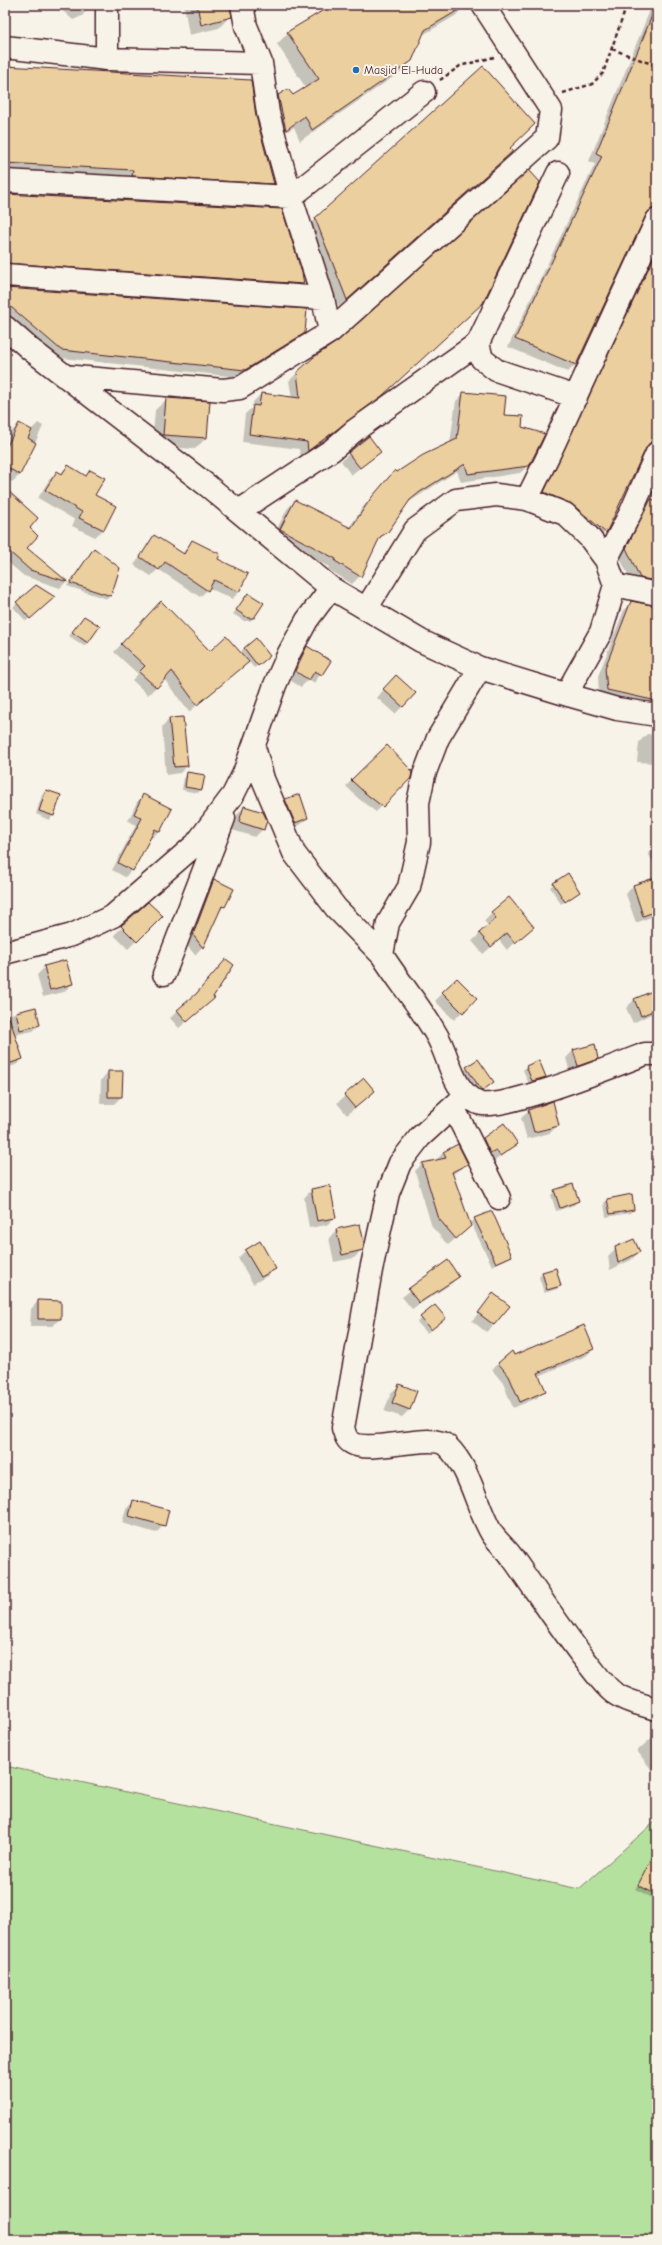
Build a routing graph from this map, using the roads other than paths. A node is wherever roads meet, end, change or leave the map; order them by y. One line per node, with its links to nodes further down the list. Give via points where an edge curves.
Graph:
1 (107, 5): 5 (street)
2 (242, 5): 6 (street, via 246,26)
3 (484, 5): 15 (street, via 551,110 547,138)
4 (5, 47): 5 (street)
5 (107, 59): 6 (street)
6 (261, 63): 10 (street, via 268,112)
7 (424, 92): 10 (street)
8 (558, 173): 16 (street)
9 (5, 181): 10 (street)
10 (291, 198): 13 (street)
11 (657, 220): 18 (street)
12 (5, 275): 13 (street)
13 (323, 298): 15 (street)
14 (5, 327): 17 (street)
15 (330, 332): 17 (street, via 240,388 223,390)
16 (478, 343): 18 (street, via 482,359 496,370); 22 (street, via 354,431 332,450)
17 (64, 376): 22 (street)
18 (576, 397): 21 (street)
19 (657, 453): 20 (street)
20 (651, 483): 23 (street)
21 (526, 499): 23 (street, via 565,514 589,537); 27 (street, via 496,495 456,500 415,530)
22 (239, 511): 25 (street)
23 (606, 560): 24 (street)
24 (615, 585): 26 (street); 29 (street, via 601,632)
25 (331, 588): 27 (street); 31 (street, via 307,620 289,653)
26 (657, 594)
27 (366, 609): 28 (street, via 421,641)
28 (480, 668): 29 (street); 34 (street, via 438,738 424,775 418,803 419,842 409,888 388,923)
29 (568, 695): 30 (street, via 617,709)
30 (657, 714)
31 (254, 747): 32 (street); 34 (street, via 262,779 294,853 336,908)
32 (233, 795): 33 (street, via 196,844 113,916 72,935); 35 (street)
33 (5, 952)
34 (382, 955): 37 (street, via 437,1036 457,1082)
35 (164, 974)
36 (657, 1054): 37 (street, via 645,1054 494,1105)
37 (459, 1101): 38 (street); 39 (street, via 420,1137 400,1163 388,1193 344,1416 343,1428 346,1438 352,1444 369,1446 443,1442 454,1452 463,1466 491,1533 509,1552 570,1641 601,1680 625,1699)
38 (499, 1198)
39 (657, 1708)

